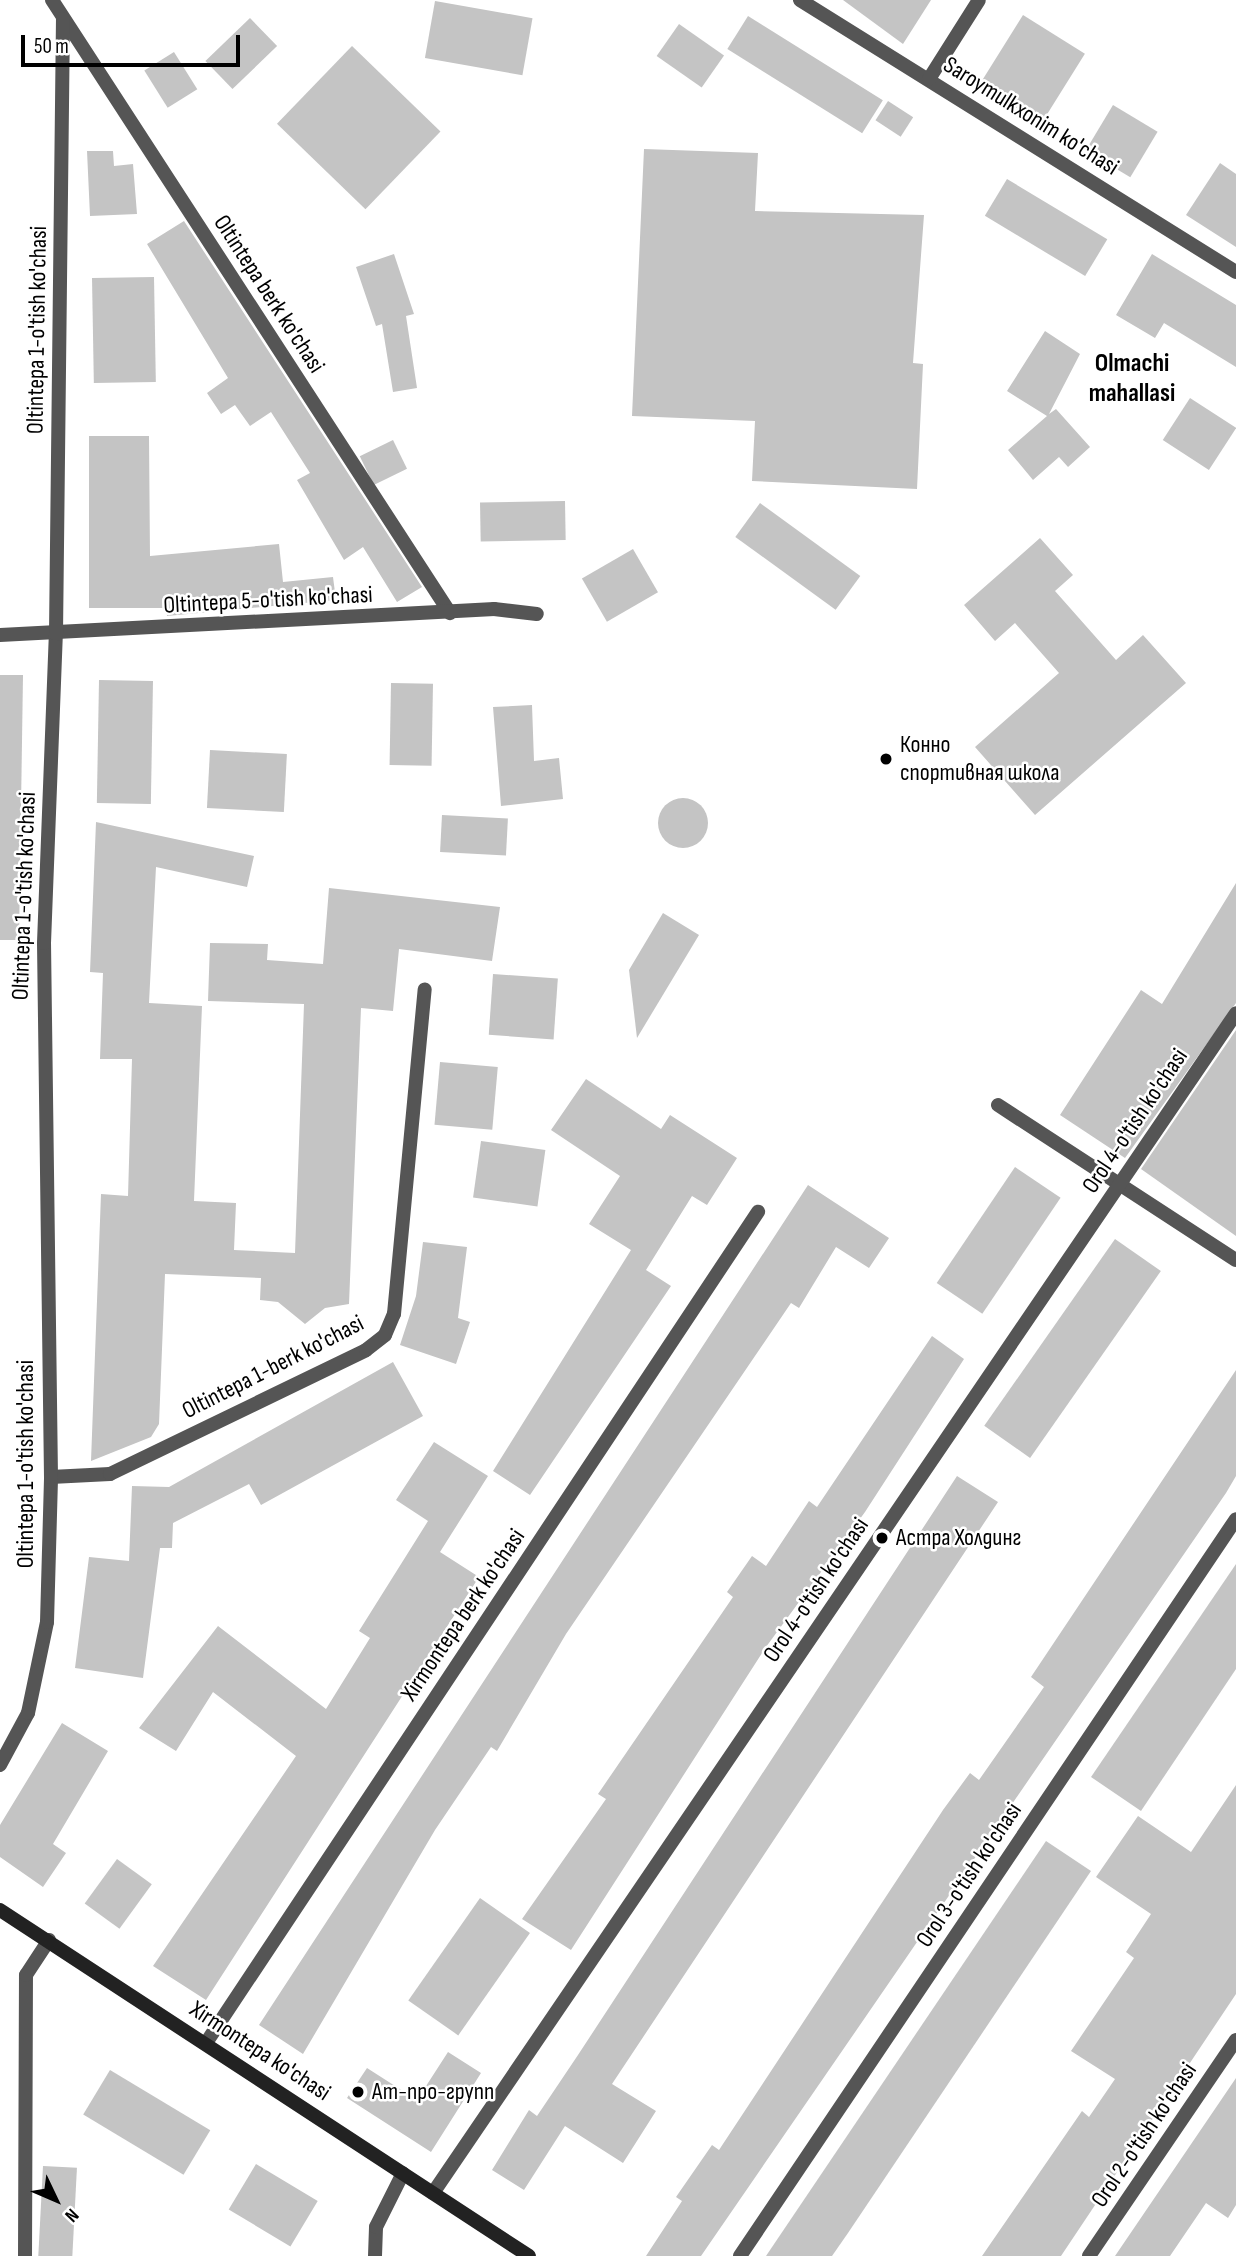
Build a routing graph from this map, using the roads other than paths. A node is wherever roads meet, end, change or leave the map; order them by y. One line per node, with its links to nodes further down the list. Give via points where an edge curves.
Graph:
1 (52, 0): 4 (street, Oltintepa berk ko'chasi)
2 (800, 0): 5 (street, Saroymulkxonim ko'chasi)
3 (979, 0): 5 (street)
4 (63, 19): 7 (street, Oltintepa berk ko'chasi); 9 (street, Oltintepa 1-o'tish ko'chasi)
5 (929, 79): 6 (street, Saroymulkxonim ko'chasi)
6 (1236, 272)
7 (450, 613): 8 (street, Oltintepa 5-o'tish ko'chasi); 9 (street, Oltintepa 5-o'tish ko'chasi)
8 (537, 614)
9 (56, 634): 10 (street, Oltintepa 5-o'tish ko'chasi); 17 (street, Oltintepa 1-o'tish ko'chasi, via 43,1068)
10 (0, 635)
11 (425, 989): 17 (street, Oltintepa 1-berk ko'chasi, via 394,1314 385,1335 366,1350 110,1474)
12 (1236, 1013): 14 (street, Orol 4-o'tish ko'chasi)
13 (998, 1105): 14 (street)
14 (1121, 1183): 16 (street); 25 (street, Orol 4-o'tish ko'chasi)
15 (758, 1212): 23 (street, Xirmontepa berk ko'chasi)
16 (1236, 1260)
17 (51, 1477): 19 (street, Oltintepa 1-o'tish ko'chasi, via 44,1650 28,1713)
18 (1236, 1519): 29 (street, Orol 3-o'tish ko'chasi)
19 (0, 1765)
20 (0, 1910): 21 (street, Xirmontepa ko'chasi)
21 (49, 1940): 23 (street, Xirmontepa ko'chasi); 26 (street, via 26,1975)
22 (1236, 2040): 30 (street, Orol 2-o'tish ko'chasi)
23 (206, 2043): 24 (street, Xirmontepa ko'chasi)
24 (403, 2173): 25 (street, Xirmontepa ko'chasi); 27 (street, via 376,2227)
25 (433, 2193): 28 (street, Xirmontepa ko'chasi)
26 (25, 2256)
27 (375, 2256)
28 (529, 2256)
29 (740, 2256)
30 (1089, 2256)

